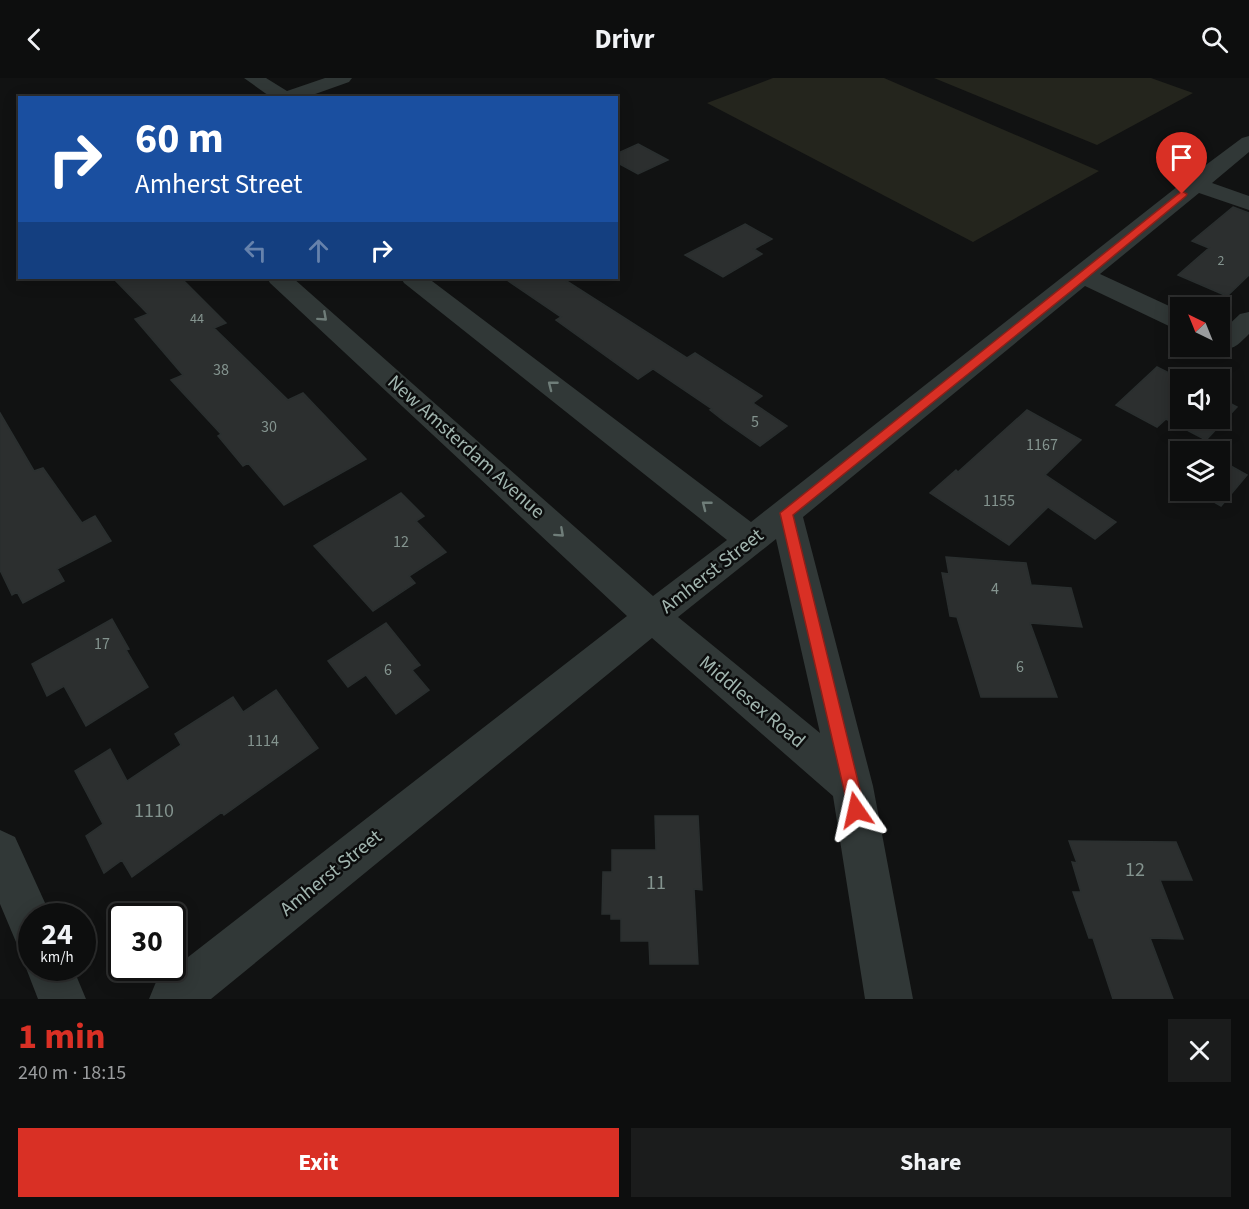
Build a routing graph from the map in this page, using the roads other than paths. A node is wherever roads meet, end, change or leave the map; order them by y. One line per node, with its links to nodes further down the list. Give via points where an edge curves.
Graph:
1 (253, 78): 3 (street)
2 (343, 78): 4 (street)
3 (282, 96)
4 (287, 96)
5 (1249, 142): 6 (street, Amherst Street)
6 (1195, 184): 7 (street); 8 (street, Amherst Street)
7 (1249, 203)
8 (1084, 276): 11 (street); 14 (street, Amherst Street)
9 (280, 279): 16 (street, New Amsterdam Avenue, one-way to 16)
10 (414, 279): 15 (street, one-way to 10)
11 (1170, 316)
12 (1249, 320): 13 (street)
13 (1231, 345)
14 (786, 513): 15 (street, Amherst Street); 17 (street, Middlesex Road)
15 (752, 541): 16 (street, Amherst Street)
16 (652, 617): 17 (street, Middlesex Road); 22 (street, Amherst Street)
17 (852, 786): 23 (street, Middlesex Road)
18 (0, 852): 19 (street)
19 (22, 903)
20 (54, 981): 21 (street)
21 (62, 999)
22 (174, 999)
23 (889, 999)

